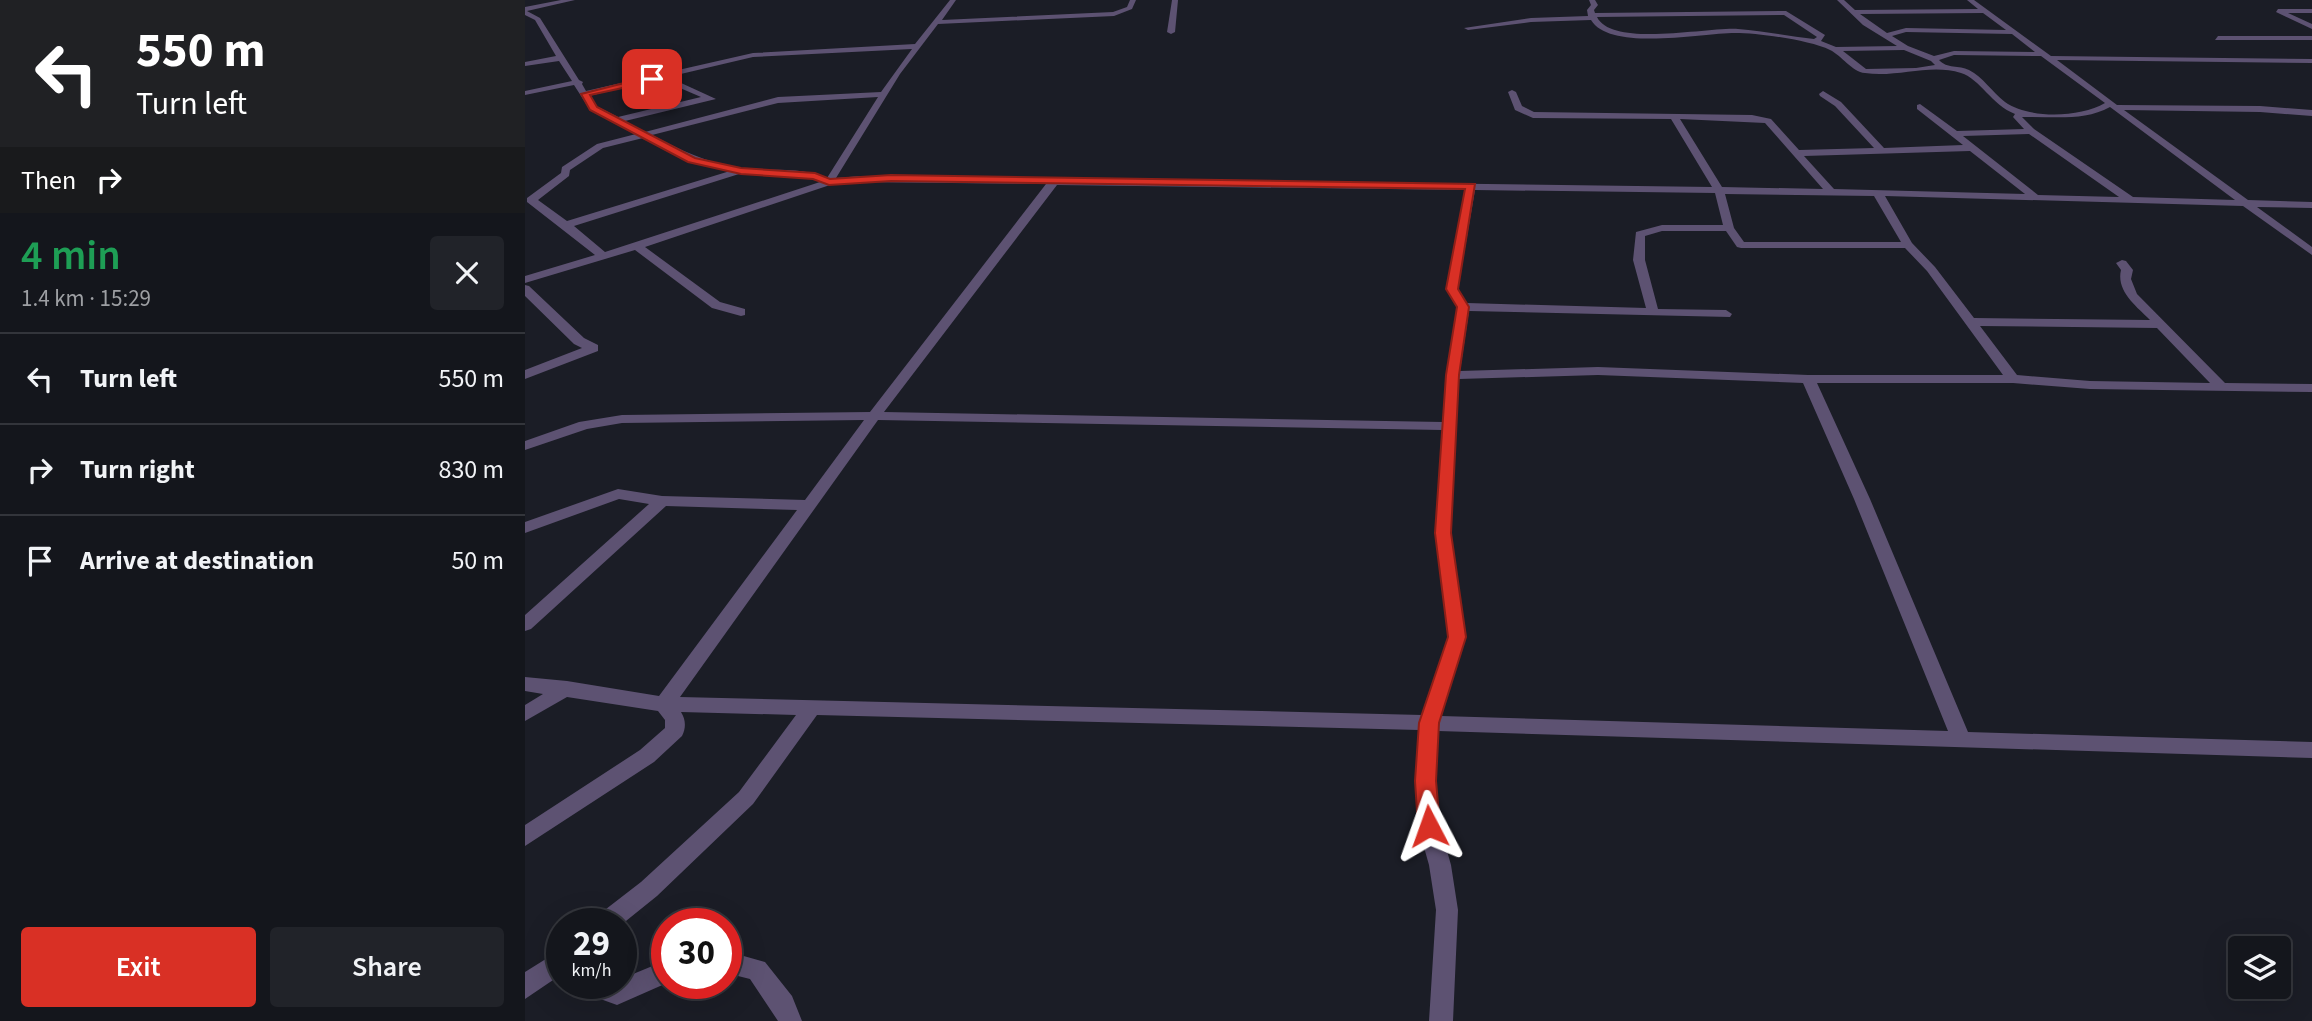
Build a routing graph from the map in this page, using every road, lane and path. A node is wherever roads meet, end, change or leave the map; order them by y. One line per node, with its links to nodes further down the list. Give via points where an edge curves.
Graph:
1 (572, 0): 8 (street)
2 (953, 0): 13 (street)
3 (1133, 0): 13 (street, via 1130,8 1114,14)
4 (1175, 0): 16 (street)
5 (1592, 0): 12 (street)
6 (1839, 0): 11 (street)
7 (1970, 0): 9 (street)
8 (525, 10): 25 (street, via 538,19)
9 (1985, 11): 11 (street); 17 (street)
10 (2312, 11): 14 (street, via 2278,10)
11 (1854, 12): 18 (street)
12 (1591, 16): 15 (street); 20 (street, via 1615,34 1694,36 1735,31); 20 (street, via 1754,9 1788,14 1822,37)
13 (935, 22): 21 (street)
14 (2312, 27)
15 (1468, 29)
16 (1171, 32)
17 (2014, 32): 18 (street, via 1906,30); 24 (street)
18 (1889, 36): 22 (street)
19 (2312, 38): 26 (street, via 2218,37)
20 (1815, 41): 23 (street)
21 (918, 46): 30 (street, via 770,52); 35 (street)
22 (1905, 48): 23 (street); 28 (street)
23 (1835, 49): 28 (street, via 1864,71 1916,70)
24 (2045, 56): 26 (street); 28 (street, via 1954,53); 38 (street)
25 (561, 58): 29 (street); 31 (street)
26 (2257, 61): 27 (street)
27 (2312, 61)
28 (1937, 62): 41 (street, via 1968,72 1989,95)
29 (525, 64)
30 (661, 77): 34 (street); 37 (street)
31 (579, 82): 33 (street); 34 (street)
32 (1512, 92): 43 (street, via 1518,108 1533,115)
33 (525, 93)
34 (585, 94): 44 (street, via 593,108)
35 (884, 94): 40 (street, via 778,100); 53 (street)
36 (1823, 94): 49 (street)
37 (709, 98): 40 (street); 44 (street)
38 (2114, 105): 41 (street, via 2088,114); 42 (street); 60 (street)
39 (1920, 107): 47 (street)
40 (732, 110): 46 (street)
41 (2020, 113): 45 (street, via 2017,117)
42 (2312, 113)
43 (1674, 116): 50 (street, via 1762,119); 55 (street)
44 (614, 121): 46 (street)
45 (2031, 131): 47 (street); 59 (street)
46 (639, 134): 51 (street, via 692,160); 62 (street, via 600,146 565,169 566,174 531,201)
47 (1958, 134): 48 (street)
48 (1970, 148): 49 (street); 58 (street)
49 (1882, 151): 50 (street)
50 (1795, 153): 56 (street)
51 (741, 171): 53 (street, via 815,176); 62 (street)
52 (1055, 180): 53 (street); 54 (street); 83 (street)
53 (829, 182): 65 (street)
54 (1471, 187): 55 (street); 71 (street, via 1452,289)
55 (1719, 190): 56 (street); 63 (street)
56 (1831, 192): 57 (street)
57 (1878, 194): 58 (street); 64 (street)
58 (2036, 198): 59 (street)
59 (2132, 201): 60 (street)
60 (2249, 203): 61 (street); 66 (street)
61 (2311, 205)
62 (566, 225): 67 (street)
63 (1729, 228): 64 (street, via 1741,245); 73 (street, via 1662,228 1640,234 1639,260)
64 (1908, 245): 75 (street)
65 (637, 247): 67 (street); 72 (street, via 716,305)
66 (2312, 252)
67 (603, 256): 69 (street)
68 (2122, 263): 76 (street, via 2132,295)
69 (525, 281)
70 (525, 289): 77 (street, via 579,341 593,348)
71 (1463, 307): 73 (street); 78 (street)
72 (741, 312)
73 (1653, 312): 74 (street)
74 (1726, 314)
75 (1970, 322): 76 (street); 80 (street)
76 (2161, 324): 81 (street)
77 (525, 375)
78 (1453, 375): 79 (street, via 1598,371); 84 (street)
79 (1808, 379): 80 (street); 96 (street, via 1868,511)
80 (2013, 379): 81 (street)
81 (2223, 388): 82 (street)
82 (2312, 388)
83 (874, 416): 84 (street); 85 (street, via 622,419 584,425); 87 (street)
84 (1450, 426): 95 (street, via 1443,533 1457,637)
85 (525, 446)
86 (662, 501): 87 (street); 88 (street, via 618,494); 89 (street)
87 (810, 505): 92 (street)
88 (528, 522)
89 (525, 625)
90 (525, 684): 91 (street)
91 (567, 688): 92 (street); 94 (street)
92 (664, 705): 93 (street); 98 (street, via 675,718 675,731 664,742)
93 (812, 708): 95 (street); 99 (street, via 745,799)
94 (525, 714)
95 (1429, 723): 96 (street); 104 (street, via 1429,826 1447,910)
96 (1961, 739): 97 (street)
97 (2312, 750)
98 (525, 837)
99 (625, 908)
100 (742, 966): 103 (street, via 757,970)
101 (546, 972): 102 (street)
102 (525, 987)
103 (790, 1021)
104 (1441, 1021)

